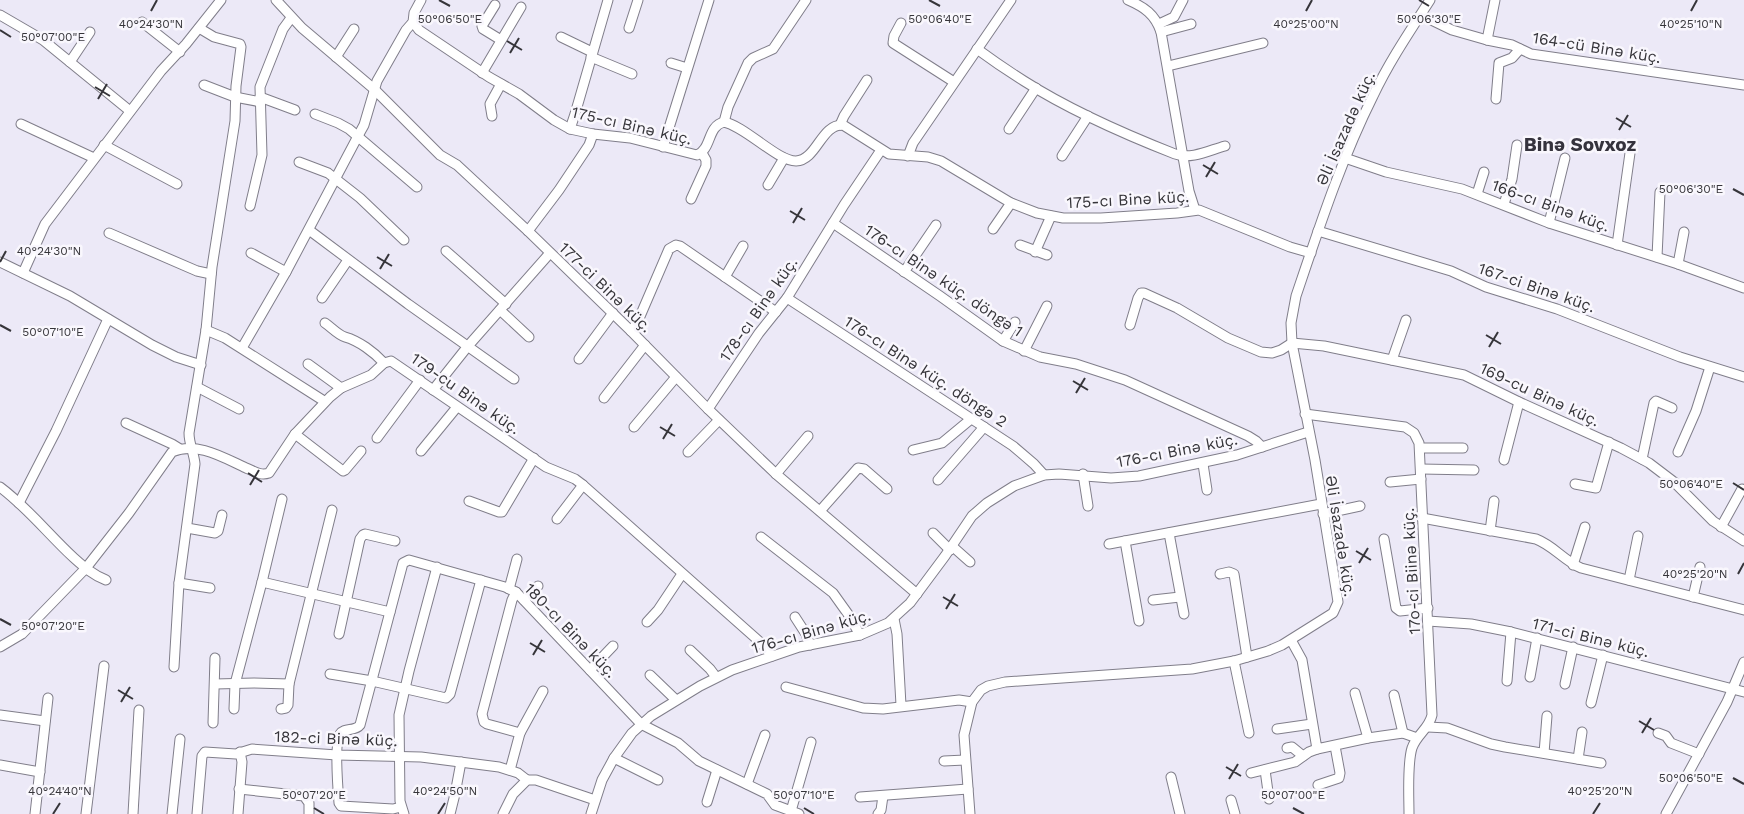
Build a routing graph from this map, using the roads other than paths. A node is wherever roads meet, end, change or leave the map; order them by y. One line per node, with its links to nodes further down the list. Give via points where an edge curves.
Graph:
1 (221, 0): 22 (street)
2 (276, 0): 17 (street, 177-ci Binə küç.)
3 (420, 0): 19 (street)
4 (608, 0): 34 (street)
5 (638, 0): 23 (street)
6 (709, 0): 39 (street)
7 (806, 0): 57 (street, via 773,49 748,63)
8 (1011, 0): 31 (street)
9 (1128, 0): 24 (street, via 1148,11)
10 (1183, 0): 24 (street, via 1174,17)
11 (1430, 0): 16 (street, Əli İsazadə küç.)
12 (1495, 0): 29 (street)
13 (494, 5): 28 (street, via 482,26)
14 (521, 7): 28 (street)
15 (0, 15): 36 (street, via 43,40)
16 (1420, 15): 29 (street, 164-cü Binə küç., via 1452,30); 76 (street, Əli İsazadə küç., via 1380,82)
17 (291, 18): 35 (street, 177-ci Binə küç.); 51 (street, via 283,29 262,80)
18 (142, 22): 33 (street)
19 (414, 22): 40 (street, 175-cı Binə küç., via 419,30); 48 (street, via 384,67)
20 (901, 23): 43 (street, via 893,43)
21 (1191, 24): 24 (street)
22 (199, 28): 33 (street); 49 (street, via 241,47)
23 (629, 28)
24 (1160, 28): 38 (street)
25 (354, 29): 35 (street)
26 (90, 32): 36 (street)
27 (560, 37): 34 (street)
28 (501, 40): 40 (street)
29 (1487, 40): 32 (street, 164-cü Binə küç., via 1512,44)
30 (1263, 43): 38 (street)
31 (977, 49): 43 (street); 47 (street)
32 (1520, 49): 46 (street, 164-cü Binə küç., via 1531,54); 50 (street, via 1514,57 1500,63)
33 (180, 52): 53 (street)
34 (591, 55): 41 (street); 60 (street)
35 (336, 57): 48 (street, 177-ci Binə küç.)
36 (70, 62): 53 (street)
37 (671, 63): 39 (street)
38 (1168, 66): 73 (street)
39 (687, 68): 67 (street)
40 (482, 73): 44 (street, 175-cı Binə küç.)
41 (632, 74)
42 (867, 80): 59 (street)
43 (954, 82): 71 (street, via 913,143)
44 (501, 84): 55 (street, via 490,104); 60 (street, 175-cı Binə küç.)
45 (204, 85): 49 (street)
46 (1744, 85)
47 (1036, 88): 56 (street); 61 (street)
48 (374, 89): 63 (street); 98 (street, 177-ci Binə küç., via 440,156 457,165)
49 (236, 97): 51 (street); 118 (street)
50 (1496, 99)
51 (260, 100): 52 (street); 89 (street, via 262,156)
52 (295, 110)
53 (130, 111): 65 (street)
54 (315, 114): 63 (street)
55 (492, 116)
56 (1088, 116): 72 (street); 73 (street)
57 (724, 122): 69 (street, 175-cı Binə küç., via 716,127); 75 (street)
58 (20, 124): 74 (street)
59 (840, 125): 68 (street, 175-cı Binə küç.); 75 (street, via 828,132 805,158 796,161)
60 (570, 129): 62 (street, 175-cı Binə küç.)
61 (1008, 129)
62 (594, 134): 67 (street, 175-cı Binə küç., via 630,138); 98 (street)
63 (358, 136): 80 (street); 83 (street)
64 (1517, 145): 88 (street)
65 (104, 146): 74 (street); 81 (street)
66 (1225, 146): 73 (street)
67 (663, 147): 69 (street, 175-cı Binə küç., via 695,155)
68 (882, 150): 71 (street, 175-cı Binə küç.); 93 (street, 178-cı Binə küç.)
69 (702, 153): 86 (street, via 706,166)
70 (1630, 153): 102 (street)
71 (908, 156): 87 (street, 175-cı Binə küç., via 941,161)
72 (1062, 156)
73 (1182, 156): 90 (street)
74 (94, 158): 117 (street, via 45,224)
75 (784, 158): 82 (street)
76 (1345, 158): 85 (street, 166-cı Binə küç., via 1378,170 1443,183); 97 (street, Əli İsazadə küç.)
77 (1565, 158): 92 (street)
78 (300, 162): 80 (street)
79 (1484, 172): 85 (street)
80 (336, 179): 96 (street); 101 (street)
81 (177, 184)
82 (768, 185)
83 (417, 187)
84 (1660, 192): 111 (street)
85 (1477, 194): 88 (street, 166-cı Binə küç.)
86 (691, 198)
87 (1011, 203): 91 (street, 175-cı Binə küç.); 95 (street)
88 (1504, 204): 92 (street, 166-cı Binə küç.)
89 (250, 206)
90 (1195, 210): 91 (street, 175-cı Binə küç., via 1101,218); 107 (street, 175-cı Binə küç.)
91 (1052, 216): 106 (street)
92 (1549, 222): 102 (street, 166-cı Binə küç.)
93 (833, 223): 116 (street, 176-cı Binə küç. döngə 1); 122 (street, 178-cı Binə küç.)
94 (936, 225): 116 (street)
95 (994, 229)
96 (309, 230): 112 (street); 115 (street)
97 (1318, 231): 107 (street, Əli İsazadə küç.); 146 (street, 167-ci Binə küç., via 1451,271 1486,287 1575,316)
98 (528, 232): 109 (street, 177-ci Binə küç.)
99 (1684, 232): 114 (street)
100 (109, 233): 118 (street)
101 (404, 240)
102 (1617, 245): 111 (street, 166-cı Binə küç.)
103 (743, 246): 119 (street)
104 (1020, 246): 106 (street)
105 (446, 251): 124 (street)
106 (1034, 252): 110 (street)
107 (1310, 252): 136 (street, Əli İsazadə küç., via 1292,310)
108 (251, 253): 115 (street)
109 (550, 253): 124 (street); 126 (street, 177-ci Binə küç.)
110 (1047, 255)
111 (1657, 257): 114 (street, 166-cı Binə küç.)
112 (348, 260): 121 (street); 138 (street)
113 (0, 262): 117 (street)
114 (1678, 264): 120 (street, 166-cı Binə küç.)
115 (286, 272): 139 (street)
116 (904, 272): 135 (street, 176-cı Binə küç. döngə 1)
117 (24, 273): 127 (street)
118 (211, 274): 132 (street)
119 (725, 277): 125 (street); 133 (street, via 680,246 673,246)
120 (1744, 288)
121 (322, 298)
122 (788, 298): 125 (street, 178-cı Binə küç.); 162 (street, 176-cı Binə küç. döngə 2)
123 (1047, 306): 140 (street)
124 (503, 307): 134 (street); 138 (street)
125 (776, 312): 160 (street, 178-cı Binə küç.)
126 (612, 313): 133 (street, 177-ci Binə küç.); 141 (street)
127 (108, 319): 145 (street, via 168,353); 203 (street)
128 (1406, 320): 142 (street)
129 (1015, 322): 135 (street)
130 (325, 323): 143 (street, via 352,338)
131 (1130, 325): 136 (street, via 1141,293 1261,352 1272,353)
132 (206, 330): 139 (street); 145 (street)
133 (631, 331): 137 (street, 177-ci Binə küç.)
134 (529, 337)
135 (1003, 341): 140 (street, 176-cı Binə küç. döngə 1)
136 (1292, 343): 142 (street, 169-cu Binə küç.); 161 (street, Əli İsazadə küç.)
137 (645, 345): 147 (street, 177-ci Binə küç.); 154 (street)
138 (468, 346): 149 (street); 153 (street)
139 (242, 348): 155 (street)
140 (1024, 350): 172 (street, 176-cı Binə küç. döngə 1, via 1125,380 1248,436)
141 (579, 360)
142 (1392, 360): 156 (street, 169-cu Binə küç., via 1464,375)
143 (384, 363): 150 (street, 179-cu Binə küç., via 396,363); 152 (street, 179-cu Binə küç., via 371,375)
144 (308, 364): 152 (street)
145 (201, 365): 151 (street)
146 (1710, 367): 148 (street, 167-ci Binə küç.); 181 (street)
147 (676, 377): 160 (street, 177-ci Binə küç.); 166 (street)
148 (1744, 377)
149 (514, 379)
150 (420, 380): 153 (street, 179-cu Binə küç.); 170 (street)
151 (197, 388): 159 (street); 173 (street, via 189,432)
152 (341, 388): 155 (street, 179-cu Binə küç.)
153 (433, 390): 157 (street, 179-cu Binə küç.)
154 (604, 398)
155 (324, 401): 168 (street, 179-cu Binə küç.)
156 (1519, 402): 171 (street, 169-cu Binə küç.); 184 (street)
157 (458, 407): 179 (street); 182 (street, 179-cu Binə küç.)
158 (1672, 408): 183 (street, via 1654,403)
159 (239, 409)
160 (708, 409): 163 (street, 177-ci Binə küç.)
161 (1305, 414): 167 (street, Əli İsazadə küç.); 174 (street, 17o-ci Biinə küç., via 1405,427 1417,436)
162 (971, 419): 165 (street, 176-cı Binə küç. döngə 2); 177 (street, via 942,443)
163 (719, 420): 180 (street); 188 (street, 177-ci Binə küç.)
164 (126, 423): 176 (street)
165 (984, 427): 190 (street, 176-cı Binə küç. döngə 2, via 1013,446); 192 (street)
166 (634, 428)
167 (1308, 432): 172 (street, 176-cı Binə küç.); 204 (street, Əli İsazadə küç.)
168 (295, 434): 173 (street, 179-cu Binə küç., via 269,473 264,474 208,451); 178 (street, via 343,471)
169 (808, 436): 188 (street)
170 (377, 438)
171 (1608, 442): 183 (street, 169-cu Binə küç.); 194 (street, via 1596,488)
172 (1262, 447): 185 (street, 176-cı Binə küç.)
173 (191, 448): 176 (street, 179-cu Binə küç.); 215 (street, via 195,464)
174 (1420, 448): 175 (street); 186 (street, 17o-ci Biinə küç.)
175 (1463, 448)
176 (180, 450): 232 (street, 179-cu Binə küç., via 172,452 165,460)
177 (913, 450)
178 (361, 451)
179 (421, 451)
180 (688, 452)
181 (1678, 452)
182 (534, 458): 195 (street, 179-cu Binə küç.); 201 (street, via 502,512)
183 (1642, 459): 214 (street, 169-cu Binə küç., via 1667,476)
184 (1504, 460)
185 (1204, 464): 189 (street, 176-cı Binə küç., via 1124,478); 199 (street)
186 (1421, 469): 187 (street); 191 (street, 17o-ci Biinə küç.)
187 (1474, 470)
188 (776, 474): 208 (street, 177-ci Binə küç.)
189 (1083, 474): 190 (street, 176-cı Binə küç.); 205 (street)
190 (1044, 475): 226 (street, 176-cı Binə küç., via 1014,486 987,503 968,522)
191 (1421, 479): 193 (street); 211 (street, 17o-ci Biinə küç.)
192 (938, 480)
193 (1390, 482)
194 (1575, 484)
195 (582, 485): 212 (street); 233 (street, 179-cu Binə küç.)
196 (0, 487): 203 (street)
197 (887, 489): 208 (street, via 864,469 858,468)
198 (1742, 489): 214 (street)
199 (1207, 490)
200 (282, 499): 238 (street)
201 (469, 501)
202 (1494, 501): 216 (street)
203 (19, 503): 232 (street)
204 (1321, 504): 209 (street, Əli İsazadə küç.); 218 (street)
205 (1088, 506)
206 (1360, 506): 209 (street)
207 (332, 510): 243 (street)
208 (820, 511): 244 (street, 177-ci Binə küç.)
209 (1323, 514): 263 (street, Əli İsazadə küç., via 1337,607 1333,613)
210 (222, 515): 215 (street, via 215,533)
211 (1422, 518): 216 (street); 250 (street, 17o-ci Biinə küç.)
212 (557, 519)
213 (1585, 527): 229 (street)
214 (1721, 527): 224 (street, 169-cu Binə küç.)
215 (186, 528): 239 (street)
216 (1490, 530): 229 (street, via 1546,543)
217 (933, 533): 226 (street)
218 (1168, 533): 223 (street); 245 (street)
219 (1638, 536): 237 (street)
220 (761, 537): 261 (street, via 833,593)
221 (1384, 539): 250 (street, via 1397,610)
222 (396, 541): 249 (street, via 363,535)
223 (1125, 541): 225 (street); 256 (street)
224 (1744, 541)
225 (1109, 544)
226 (951, 548): 228 (street); 244 (street, 176-cı Binə küç.)
227 (517, 559): 242 (street)
228 (970, 562)
229 (1573, 565): 237 (street)
230 (1700, 566): 246 (street)
231 (437, 567): 236 (street, 180-cı Binə küç.); 252 (street, 180-cı Binə küç., via 405,561); 289 (street)
232 (86, 568): 235 (street); 266 (street, 179-cu Binə küç., via 22,634)
233 (682, 574): 258 (street); 270 (street, 179-cu Binə küç.)
234 (1220, 574): 271 (street, via 1234,574)
235 (106, 580)
236 (481, 580): 242 (street, 180-cı Binə küç.); 289 (street, via 449,696 444,698)
237 (1629, 580): 246 (street)
238 (262, 582): 243 (street); 285 (street)
239 (179, 583): 241 (street); 276 (street)
240 (538, 586): 247 (street)
241 (210, 588)
242 (513, 590): 247 (street, 180-cı Binə küç.); 312 (street, via 482,718 487,724)
243 (312, 593): 249 (street); 286 (street)
244 (917, 594): 255 (street, 176-cı Binə küç.)
245 (1180, 597): 248 (street); 253 (street)
246 (1693, 597): 251 (street)
247 (524, 600): 277 (street, 180-cı Binə küç.)
248 (1153, 600)
249 (347, 601): 252 (street); 260 (street)
250 (1428, 608): 257 (street, 17o-ci Biinə küç.)
251 (1744, 610)
252 (390, 612): 282 (street, 180-cı Binə küç.)
253 (1184, 614)
254 (795, 616): 264 (street)
255 (894, 619): 261 (street, 176-cı Binə küç.); 299 (street)
256 (1139, 621)
257 (1428, 621): 259 (street, 171-ci Binə küç., via 1471,624); 309 (street, 17o-ci Biinə küç., via 1432,715)
258 (647, 622)
259 (1511, 632): 262 (street, 171-ci Binə küç.); 283 (street)
260 (339, 634)
261 (860, 635): 264 (street, 176-cı Binə küç.)
262 (1537, 638): 267 (street, 171-ci Binə küç.); 281 (street)
263 (1291, 640): 271 (street, Əli İsazadə küç.); 308 (street, via 1302,660)
264 (810, 645): 270 (street, 176-cı Binə küç.)
265 (614, 646): 277 (street)
266 (0, 647)
267 (1573, 647): 269 (street, 171-ci Binə küç.); 287 (street)
268 (690, 650): 280 (street)
269 (1603, 655): 290 (street, 171-ci Binə küç.); 298 (street)
270 (772, 656): 280 (street, 176-cı Binə küç.)
271 (1247, 657): 273 (street, Əli İsazadə küç.)
272 (215, 658): 284 (street)
273 (1234, 661): 297 (street, Əli İsazadə küç., via 1192,669 1005,682 981,690); 313 (street)
274 (1744, 662): 290 (street)
275 (104, 666): 358 (street)
276 (174, 667)
277 (590, 670): 307 (street, 180-cı Binə küç.)
278 (330, 674): 282 (street)
279 (650, 675): 296 (street)
280 (716, 677): 296 (street, 176-cı Binə küç.)
281 (1530, 677)
282 (372, 681): 289 (street); 327 (street, 180-cı Binə küç., via 360,725 356,730 340,733)
283 (1507, 681)
284 (215, 684): 285 (street); 306 (street)
285 (235, 684): 286 (street); 300 (street)
286 (289, 684): 301 (street, via 288,705)
287 (1564, 684)
288 (786, 687): 299 (street, via 863,708)
289 (404, 688): 328 (street, via 399,715)
290 (1733, 689): 292 (street, 171-ci Binə küç.); 326 (street)
291 (543, 691): 312 (street)
292 (1744, 692)
293 (1356, 693): 317 (street)
294 (1394, 694): 314 (street)
295 (48, 698): 305 (street)
296 (676, 700): 307 (street, 176-cı Binə küç.)
297 (972, 702): 299 (street, via 959,700); 332 (street, via 964,735)
298 (1592, 703)
299 (901, 705)
300 (234, 709)
301 (281, 709)
302 (139, 710): 359 (street)
303 (0, 715): 305 (street)
304 (1547, 716): 325 (street)
305 (45, 720): 340 (street)
306 (213, 724)
307 (641, 724): 330 (street, 176-cı Binə küç.); 338 (street, 180-cı Binə küç., via 674,740 694,758)
308 (1312, 724): 310 (street); 323 (street)
309 (1428, 727): 318 (street); 325 (street, via 1447,728 1491,744)
310 (1277, 730)
311 (1582, 732): 331 (street)
312 (520, 733): 337 (street)
313 (1249, 733)
314 (1403, 733): 317 (street); 318 (street)
315 (1658, 733): 326 (street)
316 (766, 735): 345 (street)
317 (1368, 738): 321 (street)
318 (1417, 738): 371 (street, via 1410,756)
319 (180, 739): 360 (street)
320 (811, 742): 356 (street)
321 (1335, 746): 323 (street); 346 (street, via 1339,778)
322 (1287, 748): 329 (street, via 1292,747)
323 (1317, 749): 329 (street)
324 (240, 752): 327 (street, 182-ci Binə küç., via 252,749); 347 (street); 361 (street, 182-ci Binə küç., via 203,753)
325 (1544, 753): 331 (street)
326 (1699, 754): 372 (street)
327 (337, 755): 328 (street, 182-ci Binə küç.); 355 (street, 180-cı Binə küç., via 341,806)
328 (399, 756): 334 (street, 182-ci Binə küç.); 355 (street)
329 (1303, 756): 339 (street, via 1294,762)
330 (614, 758): 344 (street); 352 (street, 176-cı Binə küç.)
331 (1578, 759): 335 (street)
332 (965, 760): 333 (street); 348 (street)
333 (944, 761)
334 (461, 762): 337 (street, 182-ci Binə küç.); 364 (street)
335 (1601, 762)
336 (0, 765): 340 (street)
337 (510, 770): 343 (street, 182-ci Binə küç.)
338 (717, 770): 345 (street, 180-cı Binə küç.); 354 (street)
339 (1265, 770): 341 (street); 351 (street)
340 (40, 772): 357 (street)
341 (1250, 773)
342 (1171, 778): 369 (street)
343 (527, 780): 352 (street, 182-ci Binə küç., via 536,780); 365 (street, via 512,794)
344 (658, 780)
345 (746, 784): 356 (street, 180-cı Binə küç., via 767,794 775,805)
346 (1318, 785)
347 (239, 789): 362 (street); 363 (street, via 304,796 309,803)
348 (968, 789): 349 (street); 368 (street)
349 (883, 796): 350 (street); 367 (street)
350 (860, 797)
351 (1269, 799)
352 (595, 800): 366 (street, 176-cı Binə küç.)
353 (1231, 800): 370 (street)
354 (707, 802)
355 (403, 811)
356 (795, 813)
357 (34, 814)
358 (86, 814)
359 (133, 814)
360 (172, 814)
361 (197, 814)
362 (238, 814)
363 (309, 814)
364 (450, 814)
365 (503, 814)
366 (591, 814)
367 (878, 814)
368 (970, 814)
369 (1180, 814)
370 (1235, 814)
371 (1409, 814)
372 (1666, 814)

